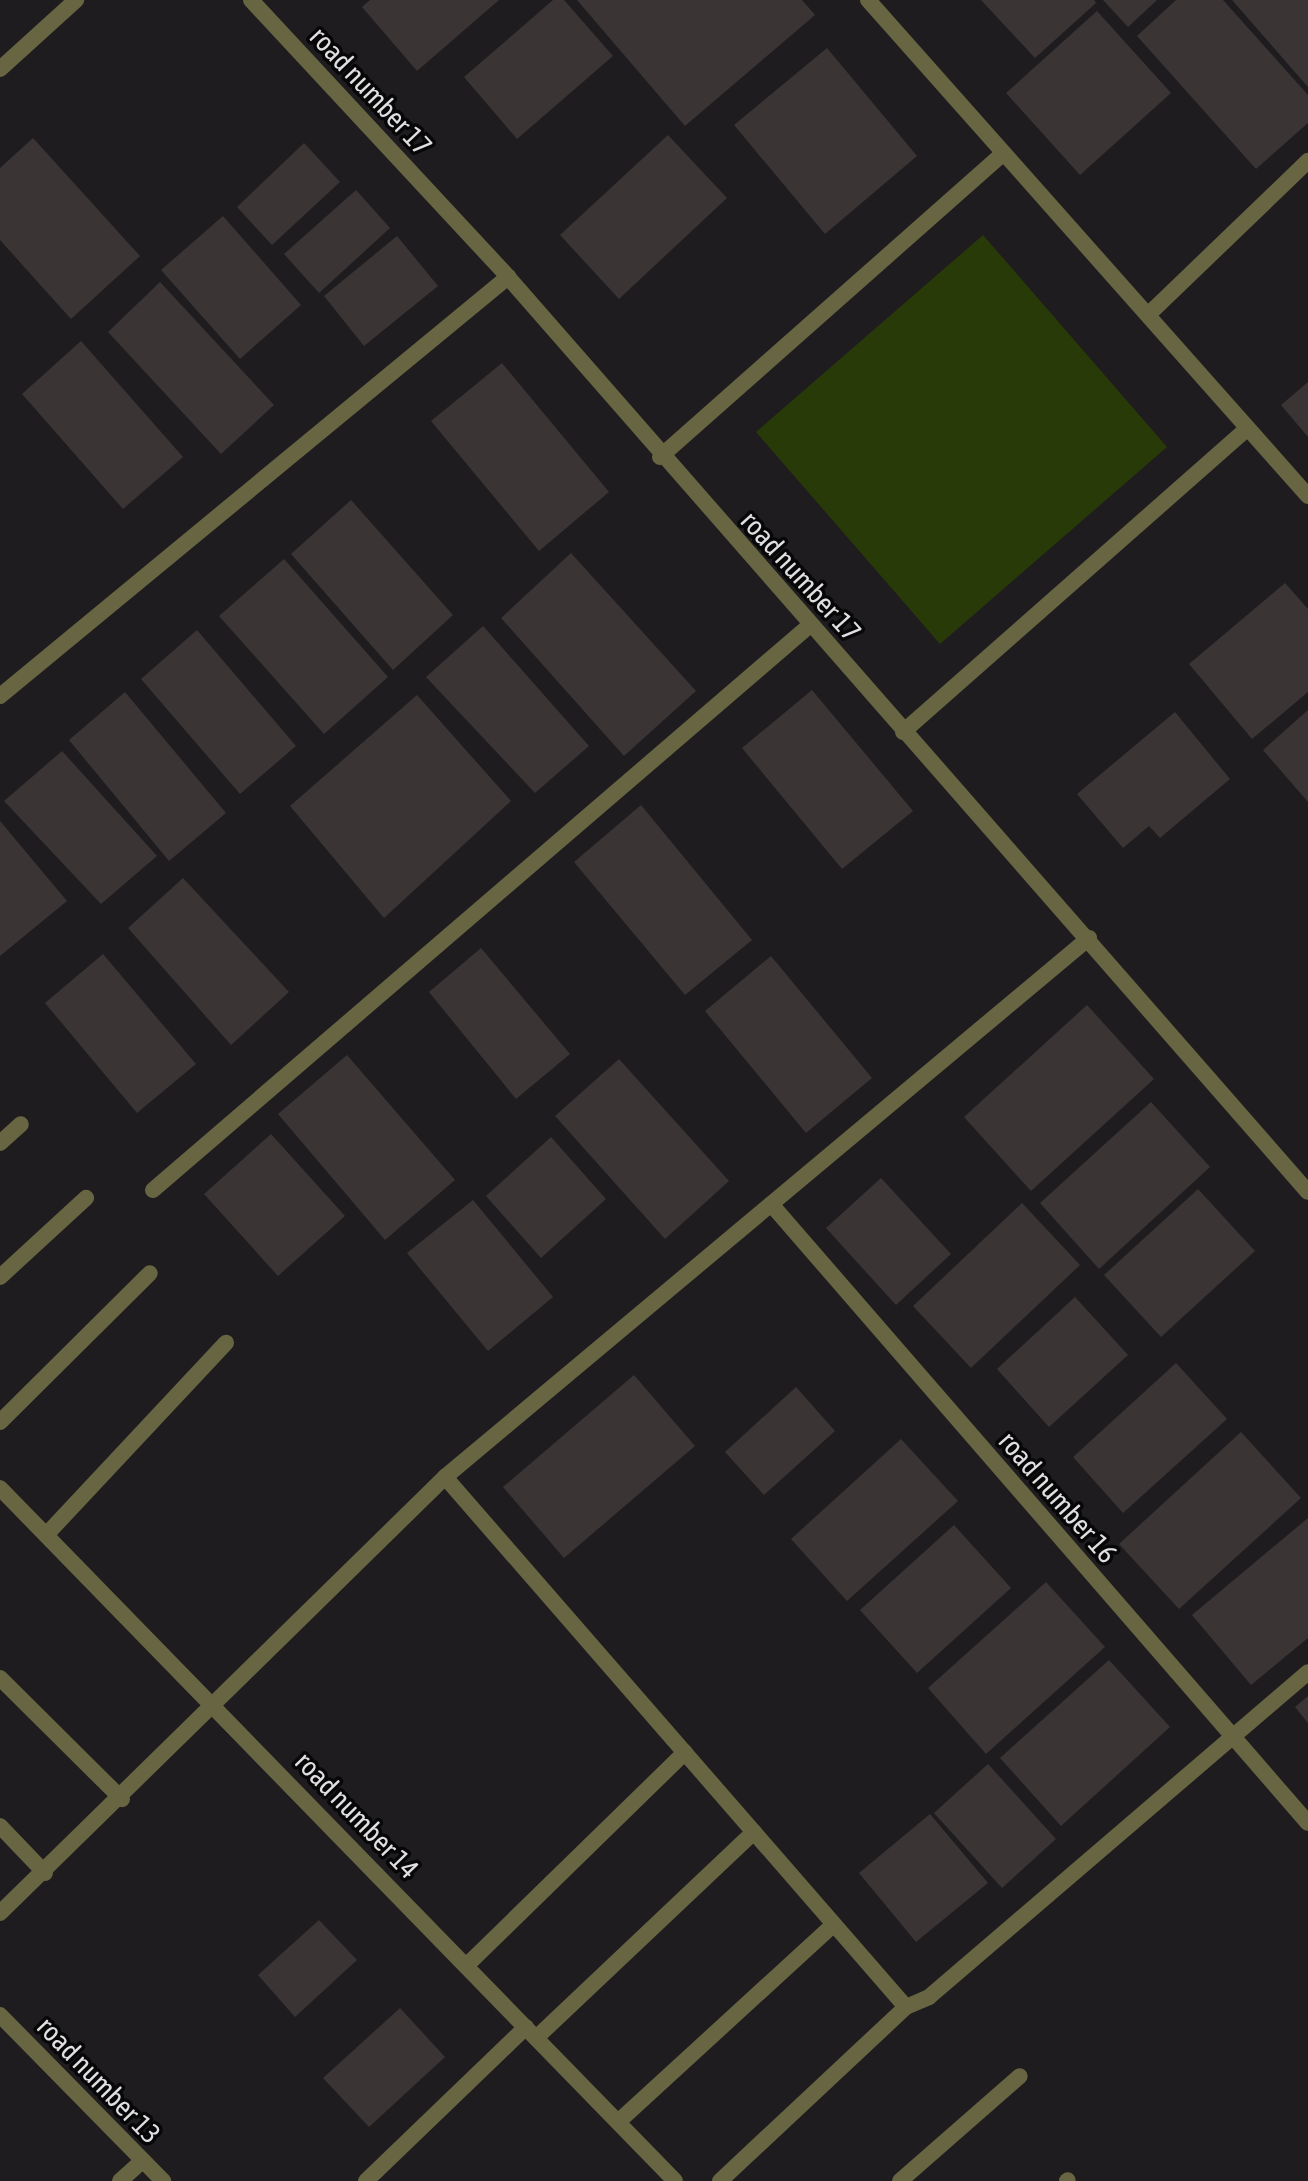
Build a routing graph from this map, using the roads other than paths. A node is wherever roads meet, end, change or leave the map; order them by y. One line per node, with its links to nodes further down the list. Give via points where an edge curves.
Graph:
1 (76, 0): 4 (street)
2 (251, 0): 7 (street, road number 17)
3 (868, 0): 5 (street)
4 (0, 69)
5 (1003, 154): 8 (street); 10 (street)
6 (1308, 161): 8 (street)
7 (508, 277): 10 (street, road number 17); 13 (street)
8 (1151, 312): 9 (street)
9 (1246, 430): 11 (street); 14 (street)
10 (660, 457): 12 (street, road number 17)
11 (1308, 496)
12 (810, 625): 14 (street, road number 17); 18 (street)
13 (0, 696)
14 (903, 732): 15 (street, road number 17)
15 (1089, 938): 19 (street, road number 17); 21 (street)
16 (21, 1124): 17 (street)
17 (0, 1143)
18 (153, 1190)
19 (1308, 1192)
20 (86, 1198): 23 (street)
21 (771, 1204): 26 (street); 32 (street, road number 16)
22 (150, 1273): 25 (street)
23 (0, 1277)
24 (226, 1343): 28 (street)
25 (0, 1422)
26 (445, 1477): 31 (street); 33 (street)
27 (0, 1488): 28 (street, road number 14)
28 (47, 1534): 31 (street, road number 14)
29 (1308, 1672): 32 (street)
30 (0, 1678): 34 (street)
31 (213, 1703): 34 (street); 41 (street, road number 14)
32 (1230, 1737): 35 (street, road number 16); 42 (street, via 929,1997)
33 (685, 1752): 37 (street); 41 (street)
34 (122, 1799): 38 (street)
35 (1308, 1823)
36 (0, 1826): 38 (street)
37 (754, 1832): 40 (street); 44 (street)
38 (45, 1873): 39 (street)
39 (0, 1913)
40 (832, 1926): 42 (street); 46 (street)
41 (466, 1966): 44 (street, road number 14)
42 (906, 2007): 52 (street)
43 (0, 2015): 47 (street, road number 13)
44 (531, 2032): 46 (street, road number 14); 50 (street)
45 (1020, 2076): 53 (street)
46 (618, 2122): 51 (street, road number 14)
47 (141, 2162): 48 (street); 49 (street, road number 13)
48 (120, 2181)
49 (163, 2181)
50 (366, 2181)
51 (675, 2181)
52 (720, 2181)
53 (900, 2181)

